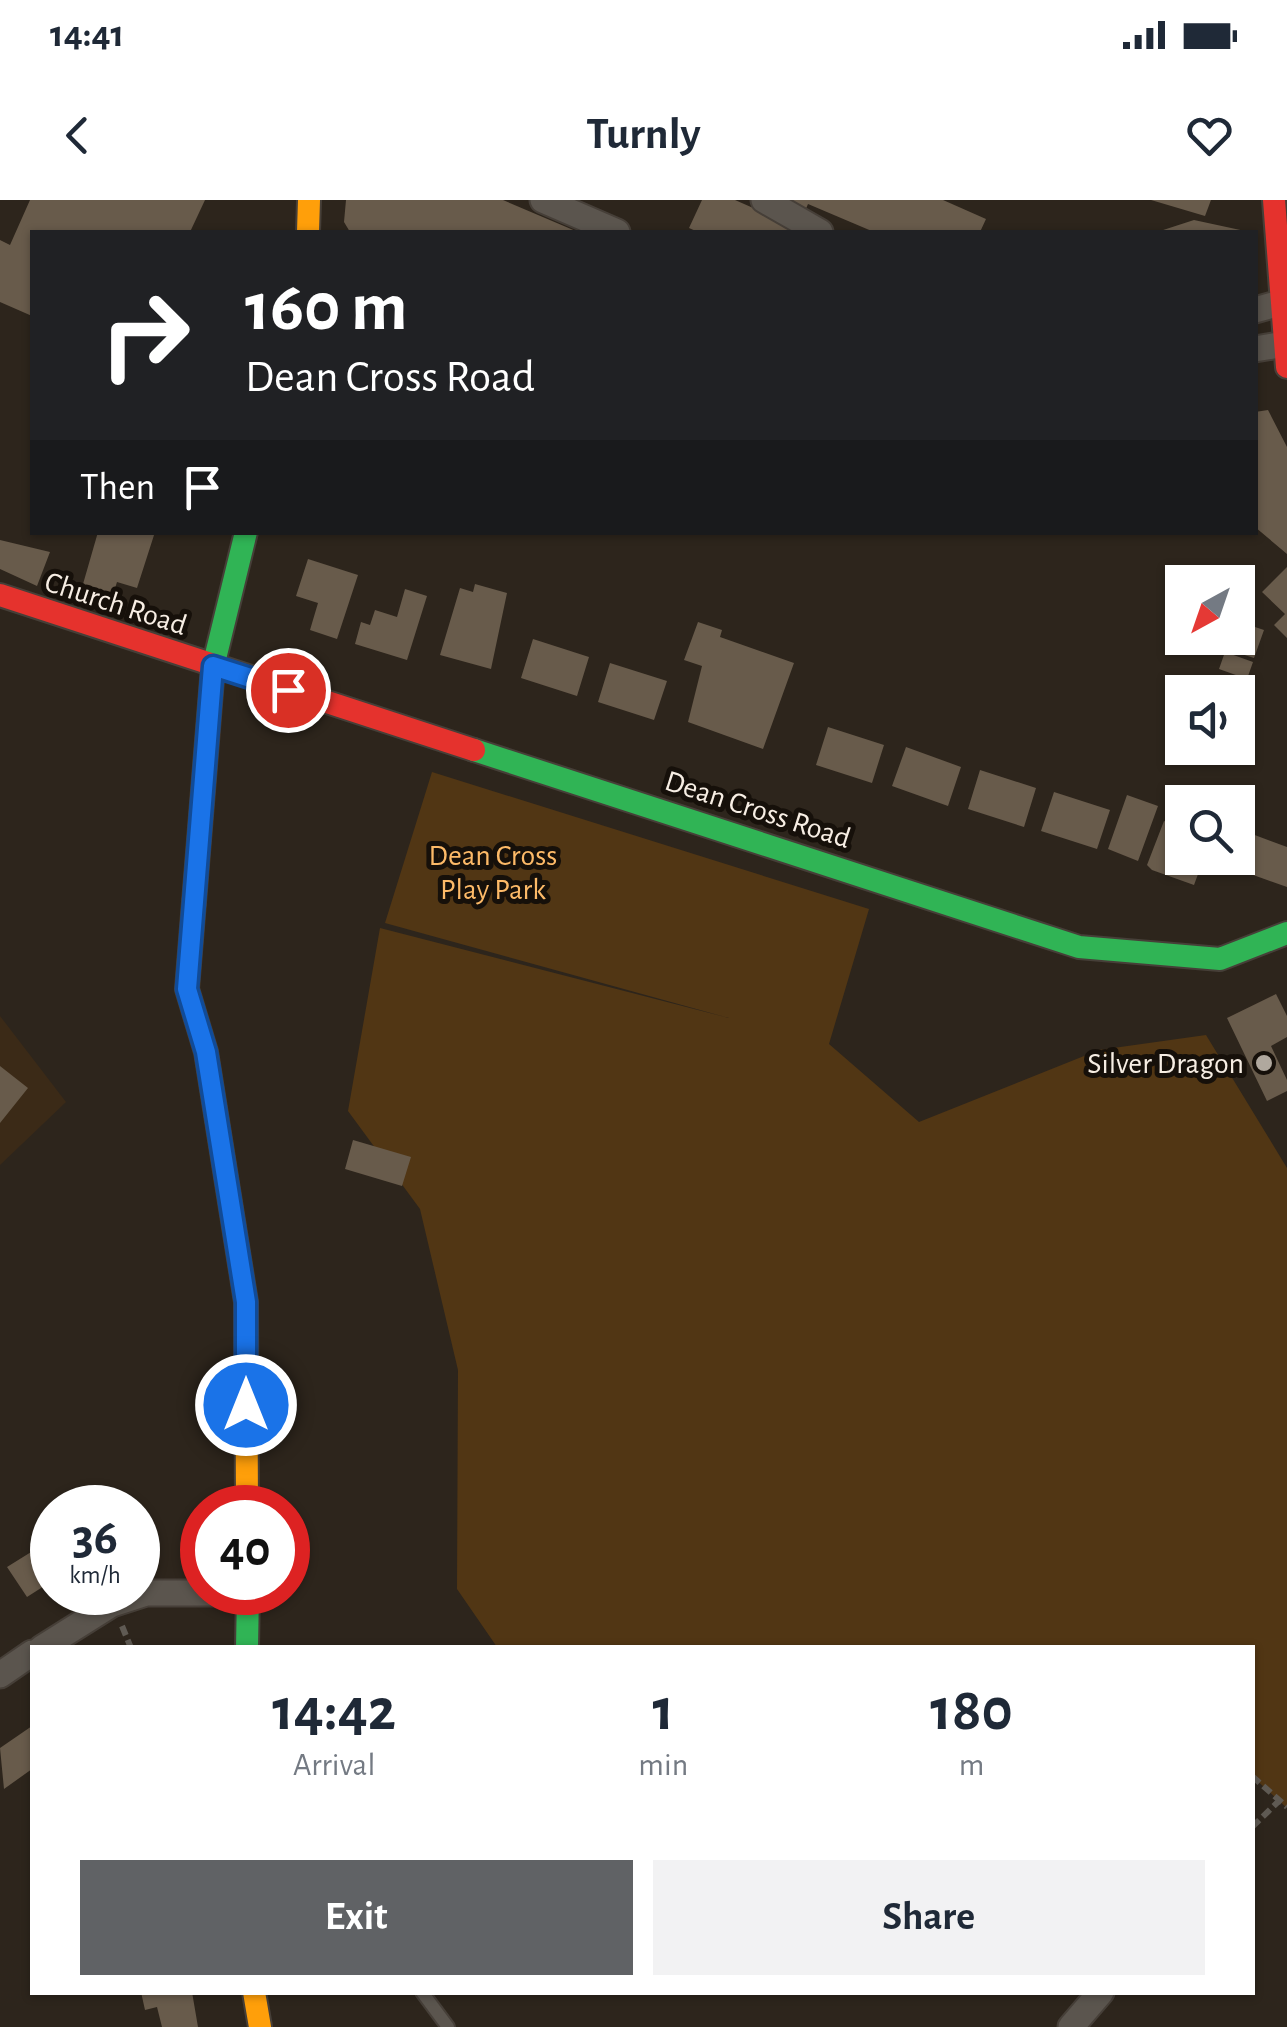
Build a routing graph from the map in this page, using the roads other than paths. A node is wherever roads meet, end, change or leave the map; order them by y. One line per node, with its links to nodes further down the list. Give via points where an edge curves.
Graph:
1 (310, 200): 5 (street)
2 (542, 200): 6 (street)
3 (764, 200): 7 (street)
4 (1274, 200): 8 (street)
5 (308, 230)
6 (612, 230)
7 (816, 230)
8 (1284, 302): 9 (street); 11 (street)
9 (1258, 309)
10 (1258, 350): 11 (street)
11 (1286, 356)
12 (245, 535): 14 (street)
13 (0, 595): 14 (street, Church Road)
14 (213, 666): 15 (street, Dean Cross Road, via 1079,946 1220,959); 16 (street, via 187,989 206,1052 246,1302)
15 (1287, 933)
16 (247, 1485)
17 (180, 1593): 19 (street, via 146,1593 112,1604)
18 (248, 1615): 20 (street)
19 (47, 1645)
20 (247, 1645)
21 (30, 1655): 22 (street)
22 (0, 1675)
23 (255, 1995): 26 (street)
24 (424, 1995): 27 (lane)
25 (1098, 1995): 28 (street)
26 (260, 2027)
27 (448, 2027)
28 (1071, 2027)

